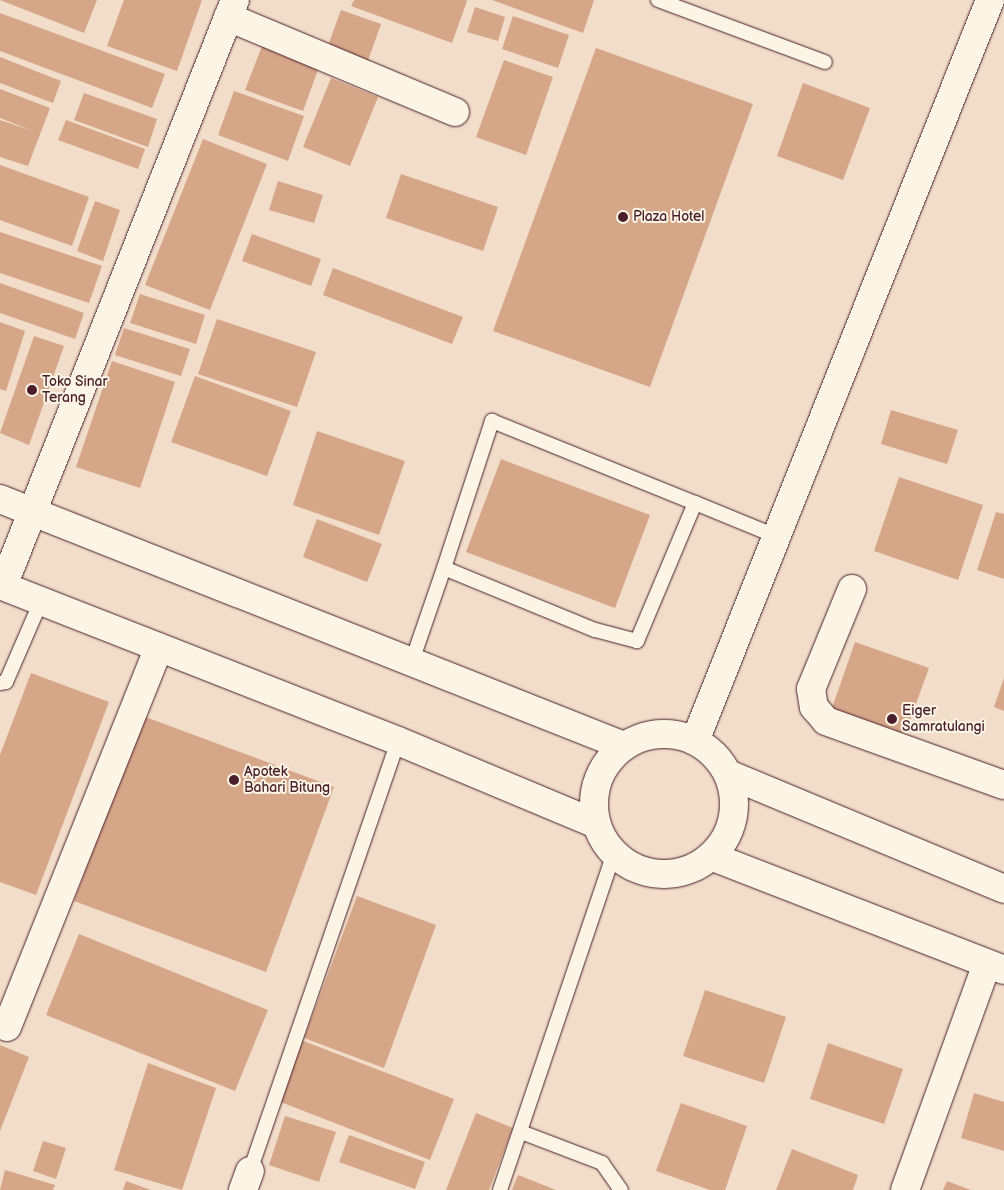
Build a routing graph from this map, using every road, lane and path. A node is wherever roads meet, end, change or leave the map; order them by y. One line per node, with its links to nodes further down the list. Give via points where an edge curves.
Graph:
1 (658, 0): 4 (lane)
2 (990, 0): 9 (main road)
3 (232, 8): 5 (main road); 8 (main road)
4 (826, 62)
5 (456, 112)
6 (0, 499): 8 (main road)
7 (695, 503): 9 (lane); 10 (lane, via 637,641 595,630); 10 (lane, via 492,421)
8 (32, 511): 11 (main road); 15 (main road)
9 (778, 537): 18 (main road)
10 (444, 568): 15 (lane)
11 (1, 586): 13 (main road)
12 (852, 589): 21 (main road, via 811,689 814,708 826,721)
13 (41, 601): 14 (main road); 16 (lane, via 6,682)
14 (159, 647): 17 (main road); 27 (main road)
15 (412, 661): 19 (main road)
16 (0, 682)
17 (398, 741): 22 (main road); 29 (lane)
18 (695, 741): 19 (main road, via 672,735 647,736); 20 (main road)
19 (624, 746): 22 (main road, via 601,773 595,789)
20 (728, 774): 24 (main road, via 734,814); 25 (main road)
21 (1004, 785)
22 (596, 824): 23 (main road)
23 (614, 852): 24 (main road, via 628,864 664,874 684,872); 28 (lane)
24 (713, 857): 26 (main road)
25 (1004, 889)
26 (996, 967): 32 (main road)
27 (7, 1027)
28 (521, 1132): 30 (lane); 31 (lane, via 602,1164)
29 (247, 1180)
30 (500, 1190)
31 (621, 1190)
32 (905, 1190)

